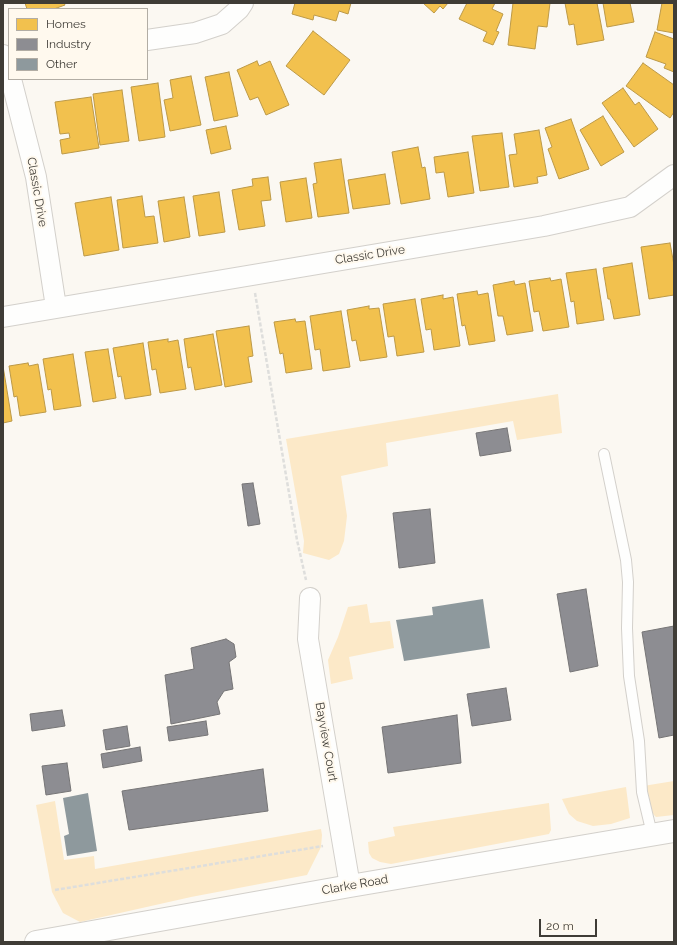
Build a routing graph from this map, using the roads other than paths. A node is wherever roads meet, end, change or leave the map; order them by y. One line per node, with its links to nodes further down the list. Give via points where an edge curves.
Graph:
1 (243, 3): 2 (street, via 222,24 195,33)
2 (148, 40)
3 (11, 80): 5 (street, Classic Drive, via 36,177)
4 (674, 175): 5 (street, Classic Drive, via 630,207 544,226)
5 (56, 307): 6 (street, Classic Drive)
6 (3, 316)
7 (604, 454): 10 (lane, via 626,560 629,676 639,741 642,792)
8 (310, 598): 11 (street, Bayview Court, via 308,639)
9 (674, 830): 10 (main road, Clarke Road)
10 (652, 834): 11 (main road, Clarke Road)
11 (350, 886): 12 (main road, Clarke Road)
12 (36, 942)

